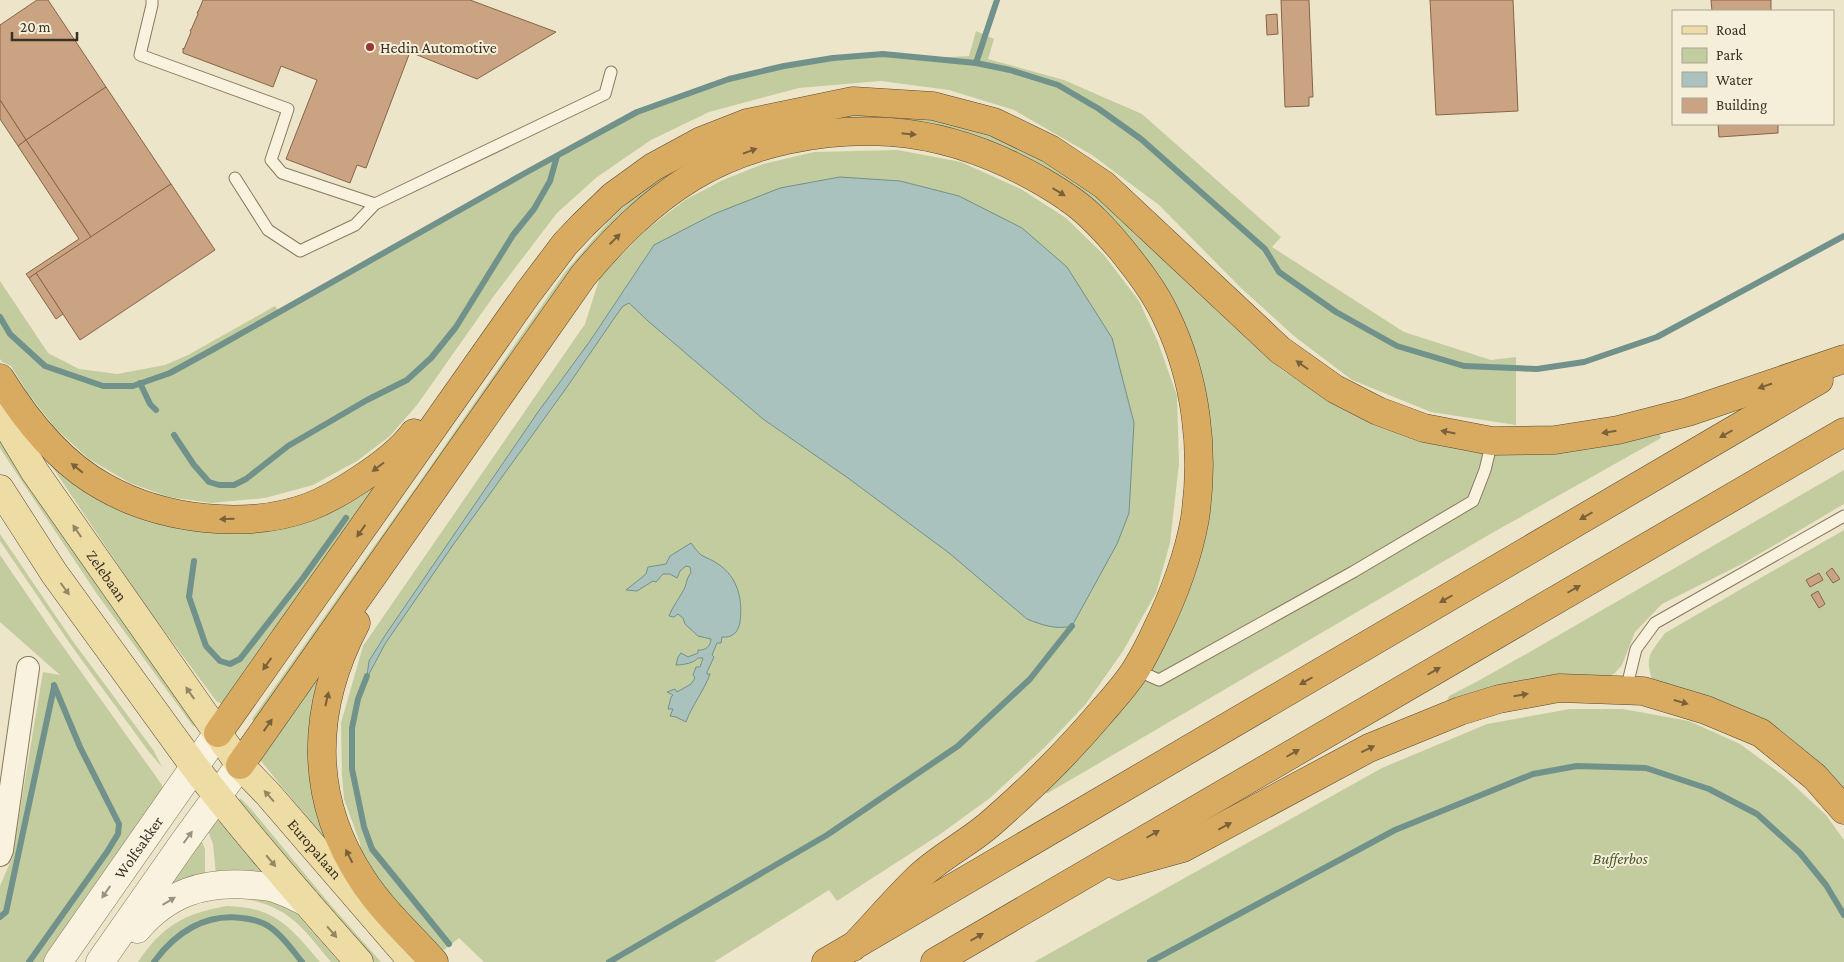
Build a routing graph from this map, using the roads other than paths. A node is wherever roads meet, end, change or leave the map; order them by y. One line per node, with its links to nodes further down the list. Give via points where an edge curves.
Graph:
1 (152, 0): 5 (lane, via 140,55 288,109 271,160 282,173)
2 (611, 72): 5 (lane, via 605,94)
3 (235, 178): 5 (lane, via 268,230 300,251 355,226)
4 (613, 196): 9 (highway, one-way to 9, via 590,204 542,255 408,441 377,468 310,507 277,515 216,519 159,510 133,502 102,487 70,463 38,431); 12 (highway, one-way to 4, via 1424,428 1378,411 1335,388 1280,350 1104,185 1050,149 994,122 933,106 853,101 747,123 701,141 653,167); 18 (highway, one-way to 18, via 565,244 528,293)
5 (375, 204)
6 (583, 276): 16 (highway, one-way to 16, via 632,222 694,175 772,143 811,135 862,130 915,134 958,143 1020,168 1070,199 1105,230 1136,267 1165,314 1184,361 1194,403 1199,461 1194,520 1178,577 1159,626); 20 (highway, one-way to 6); 32 (highway, one-way to 6, via 362,880 339,837 328,805 323,774 324,710 338,659 356,623 566,321)
7 (1844, 359): 12 (highway, one-way to 12, via 1688,412 1618,430 1555,440)
8 (1844, 365): 26 (highway, one-way to 26)
9 (0, 378)
10 (0, 414): 18 (main road, Zelebaan, one-way to 10, via 36,472)
11 (1844, 432): 24 (highway, one-way to 11)
12 (1492, 441): 16 (lane, via 1473,501 1159,680)
13 (0, 489): 19 (main road, one-way to 19, via 54,573)
14 (1844, 516): 17 (lane, via 1655,623 1636,649)
15 (28, 668): 23 (street)
16 (1136, 670): 26 (highway, via 1071,747 988,826 921,875)
17 (1626, 690): 22 (highway, one-way to 22, via 1643,691 1706,710 1761,733 1815,777); 24 (highway, one-way to 17, via 1183,848 1369,748 1460,711 1499,698 1559,688)
18 (218, 733): 19 (street, Wolfsakker); 20 (main road, Europalaan)
19 (194, 766): 21 (main road); 27 (street, Wolfsakker, one-way to 27)
20 (240, 766): 21 (street); 31 (main road, Europalaan, one-way to 20)
21 (217, 797): 25 (main road, one-way to 25); 28 (street, one-way to 21)
22 (1844, 810)
23 (0, 856)
24 (1080, 876): 34 (highway, one-way to 24)
25 (306, 902): 29 (street, one-way to 25, via 149,915 168,901 199,888 228,884 261,886 277,889); 30 (main road, one-way to 30)
26 (853, 947): 33 (highway)
27 (58, 962)
28 (100, 962)
29 (112, 962)
30 (359, 962)
31 (414, 962)
32 (434, 962)
33 (826, 962)
34 (935, 962)

